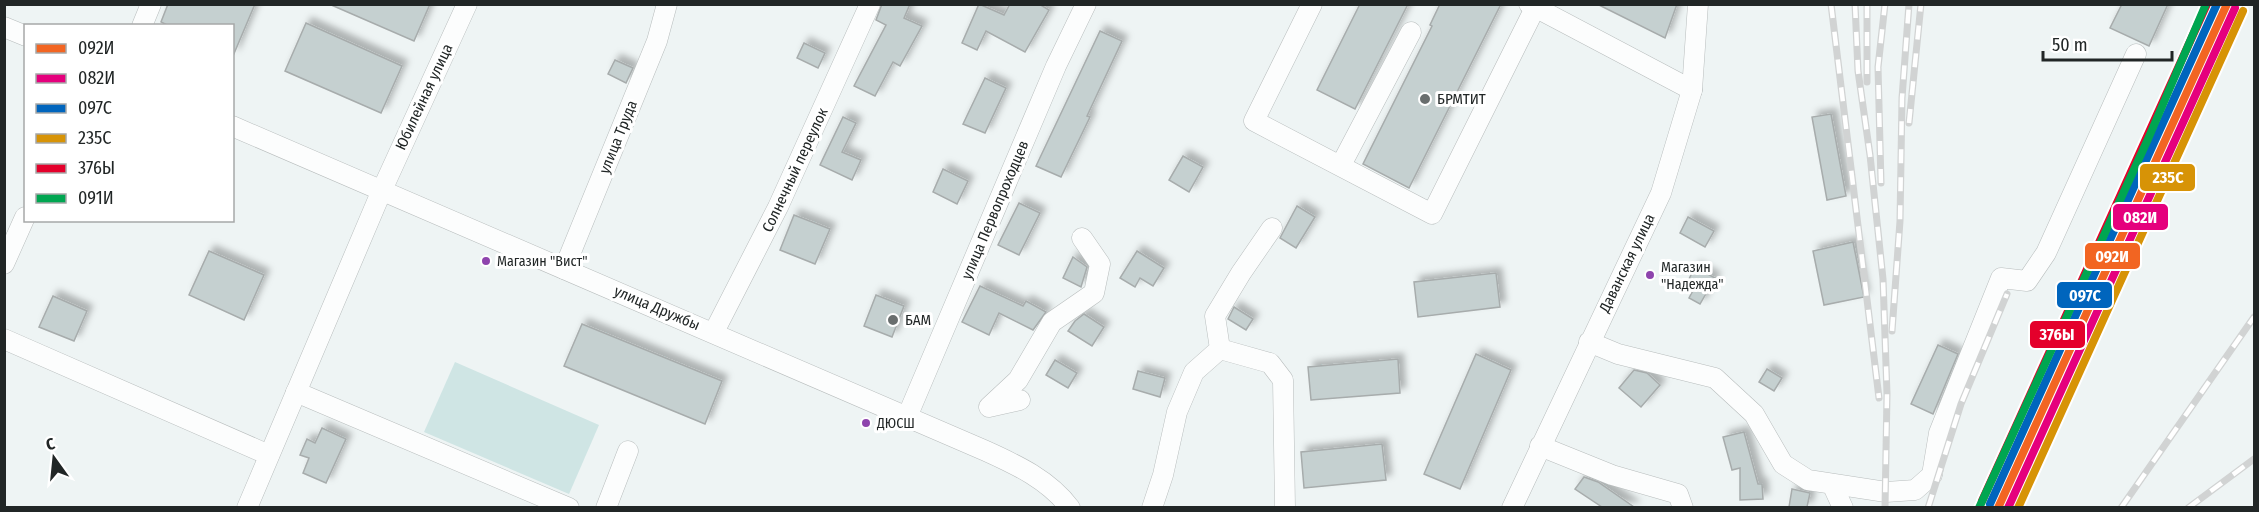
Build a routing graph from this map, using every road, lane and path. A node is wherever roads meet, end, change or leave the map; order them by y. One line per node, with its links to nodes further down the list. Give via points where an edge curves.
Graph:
1 (151, 4): 9 (street)
2 (467, 4): 17 (street, Юбилейная улица)
3 (667, 4): 22 (street, улица Труда, via 657,41)
4 (870, 4): 23 (street, Солнечный переулок, via 778,207)
5 (1086, 4): 29 (street, улица Первопроходцев)
6 (1312, 4): 16 (street, via 1254,121)
7 (1698, 4): 14 (street, Даванская улица)
8 (1532, 6): 14 (street); 16 (street, via 1432,214)
9 (143, 24)
10 (4, 27): 12 (street)
11 (1411, 32): 16 (street)
12 (24, 35)
13 (2136, 54): 33 (street, via 2046,253 2027,281 2001,278 1939,433 1932,475 1915,490 1886,492)
14 (1692, 90): 25 (street, Даванская улица, via 1661,193)
15 (234, 127): 17 (street, улица Дружбы)
16 (1341, 165)
17 (382, 190): 22 (street, улица Дружбы); 27 (street, Юбилейная улица)
18 (24, 219): 21 (street)
19 (1272, 228): 26 (street, via 1215,316)
20 (1082, 238): 28 (street, via 1100,264 1094,293 1052,322 1018,380 989,407)
21 (4, 264)
22 (564, 268): 23 (street, улица Дружбы)
23 (714, 332): 29 (street, улица Дружбы)
24 (4, 339): 32 (street)
25 (1589, 342): 30 (street, Даванская улица); 33 (street, via 1618,354 1715,378 1754,414 1783,464 1808,480)
26 (1220, 349): 38 (street, via 1194,372 1177,412); 39 (street, via 1270,363 1283,380)
27 (296, 392): 32 (street, Юбилейная улица); 35 (street)
28 (1020, 400)
29 (907, 417): 37 (street, улица Дружбы, via 1035,476)
30 (1540, 446): 40 (street, Даванская улица); 41 (street, via 1612,475 1678,494)
31 (628, 451): 36 (street)
32 (269, 455): 34 (street, Юбилейная улица)
33 (1832, 484): 42 (street)
34 (247, 507)
35 (569, 507)
36 (606, 507)
37 (1070, 507)
38 (1152, 507)
39 (1285, 507)
40 (1512, 507)
41 (1683, 507)
42 (1844, 507)

